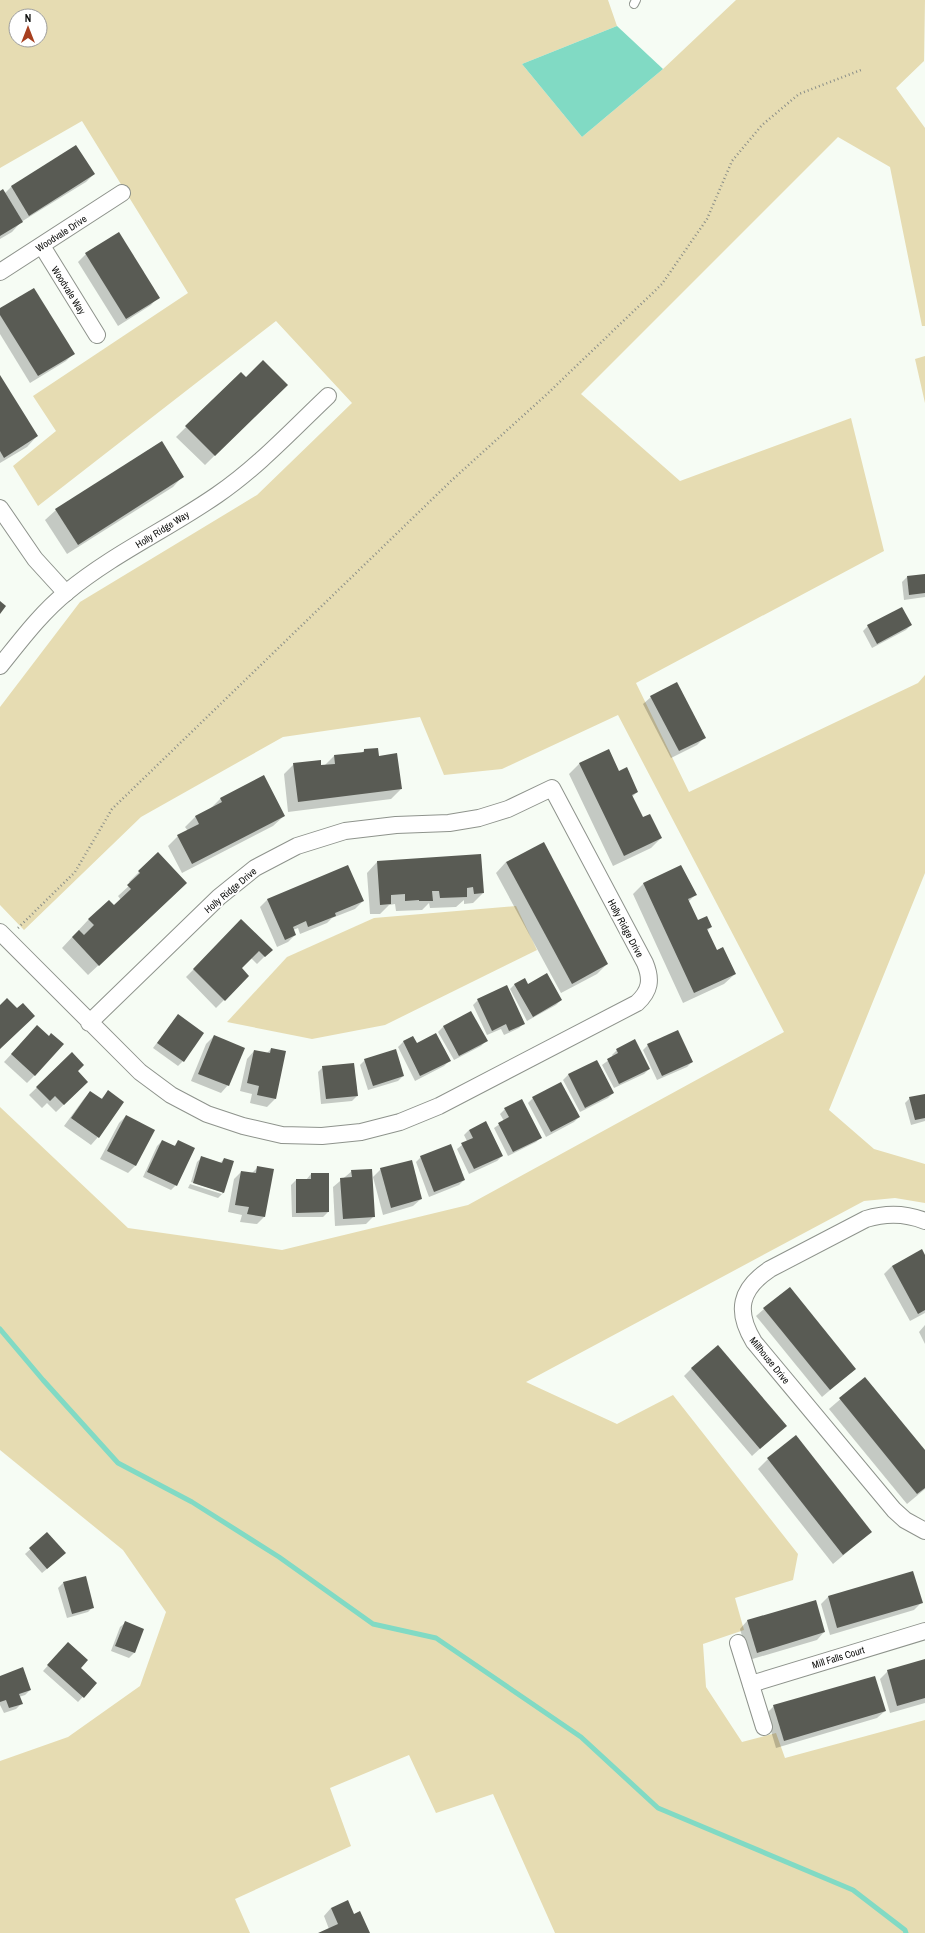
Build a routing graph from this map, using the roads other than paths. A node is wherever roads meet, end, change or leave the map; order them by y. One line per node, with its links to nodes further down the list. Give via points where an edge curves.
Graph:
1 (122, 193): 2 (street, Woodvale Drive)
2 (42, 246): 3 (street, Woodvale Drive); 4 (street, Woodvale Way)
3 (0, 272)
4 (97, 335)
5 (328, 396): 7 (street, Holly Ridge Way, via 241,478 95,570)
6 (0, 508): 7 (street, via 35,559)
7 (66, 593): 8 (street, Holly Ridge Way, via 35,623)
8 (0, 666)
9 (3, 936): 10 (street, Holly Ridge Drive)
10 (89, 1023): 10 (street, Holly Ridge Drive, via 140,1072 171,1096 207,1114 282,1135 322,1136 361,1132 400,1122 439,1106 636,1003 644,996 649,985 649,973 552,788 508,809 479,818 449,823 396,825 345,831 297,846 256,868 219,897)
11 (925, 1221): 12 (street, Millhouse Drive, via 914,1216 881,1214 852,1226 758,1276 750,1286 742,1315 754,1342 884,1498 905,1520)
12 (925, 1531)
13 (925, 1631): 15 (street, Mill Falls Court)
14 (738, 1643): 15 (street)
15 (751, 1684): 16 (street)
16 (764, 1727)

